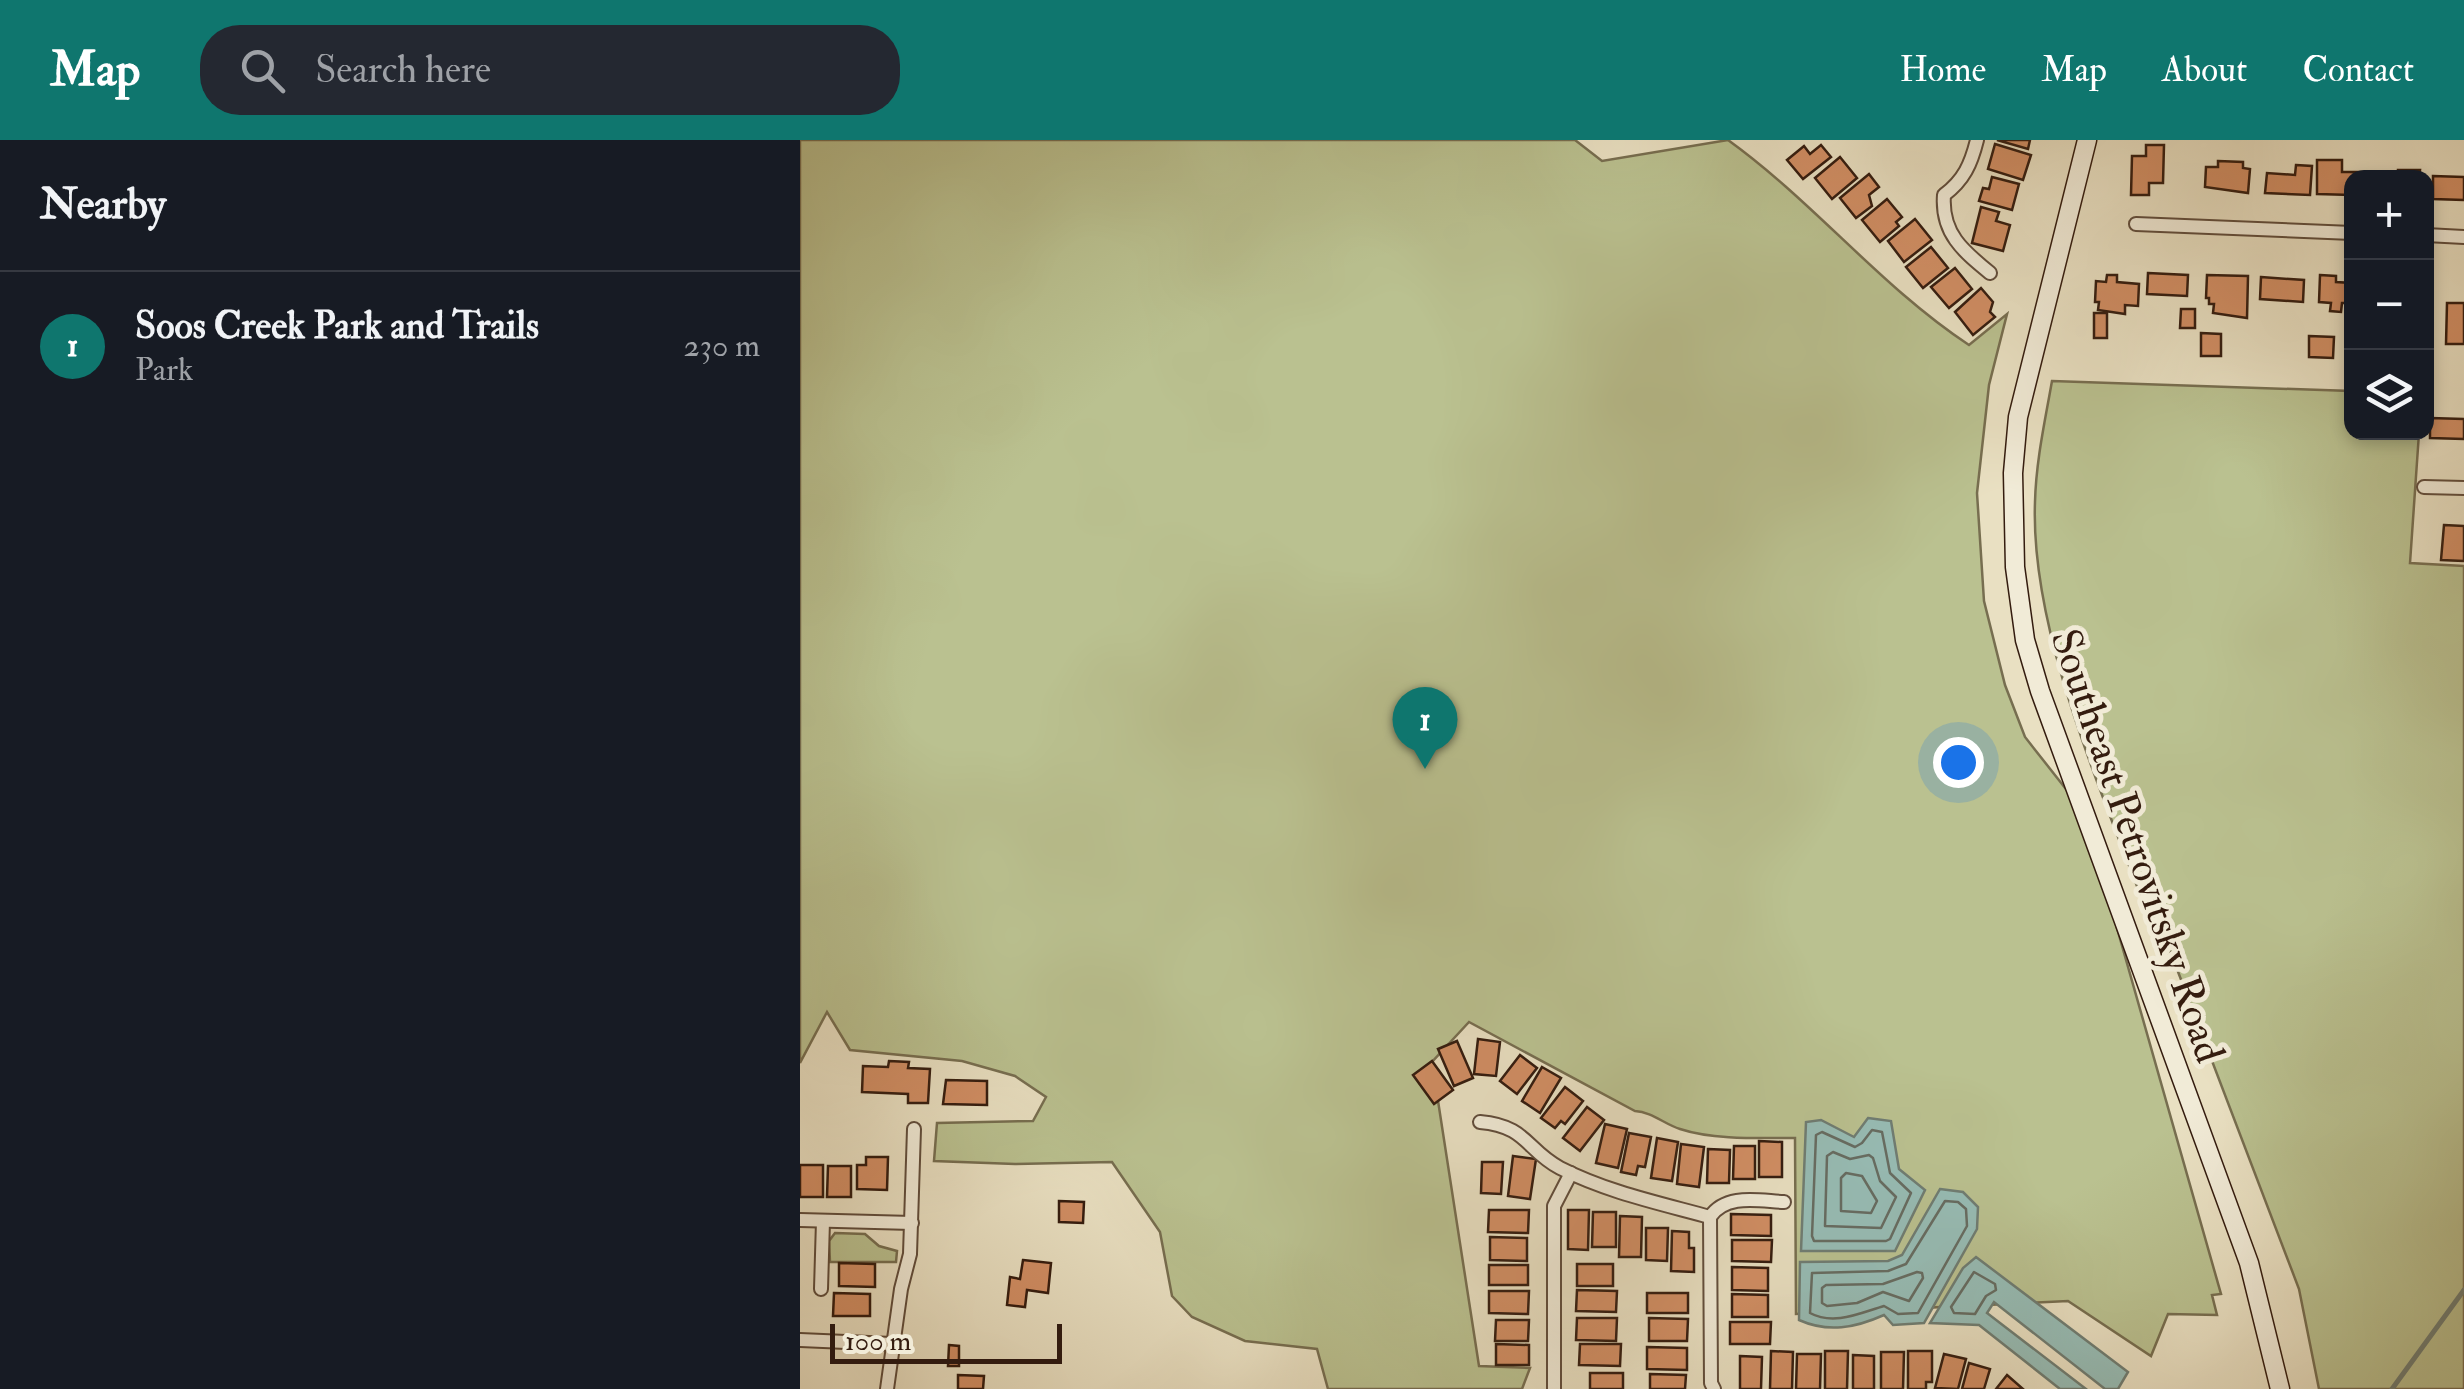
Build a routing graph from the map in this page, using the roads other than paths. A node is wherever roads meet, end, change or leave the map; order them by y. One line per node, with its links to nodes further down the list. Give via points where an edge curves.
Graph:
1 (1977, 140): 7 (street, via 1971,163 1944,195 1942,209 1960,248)
2 (2087, 140): 24 (main road, Southeast Petrovitsky Road, via 2018,417 2012,488 2025,640 2248,1262)
3 (2136, 224): 4 (street)
4 (2344, 232)
5 (2434, 236): 6 (street)
6 (2464, 237)
7 (1990, 273)
8 (2424, 487): 9 (street)
9 (2464, 488)
10 (1480, 1122): 12 (street, via 1515,1130)
11 (914, 1129): 17 (street)
12 (1571, 1173): 14 (street); 21 (street, via 1554,1206)
13 (1784, 1202): 14 (street, via 1734,1201)
14 (1710, 1217): 23 (street)
15 (800, 1220): 16 (street)
16 (823, 1220): 17 (street); 18 (street)
17 (912, 1223): 20 (street)
18 (821, 1288)
19 (800, 1340): 20 (street)
20 (892, 1344): 22 (street)
21 (1554, 1388)
22 (887, 1389)
23 (1714, 1389)
24 (2280, 1389)

